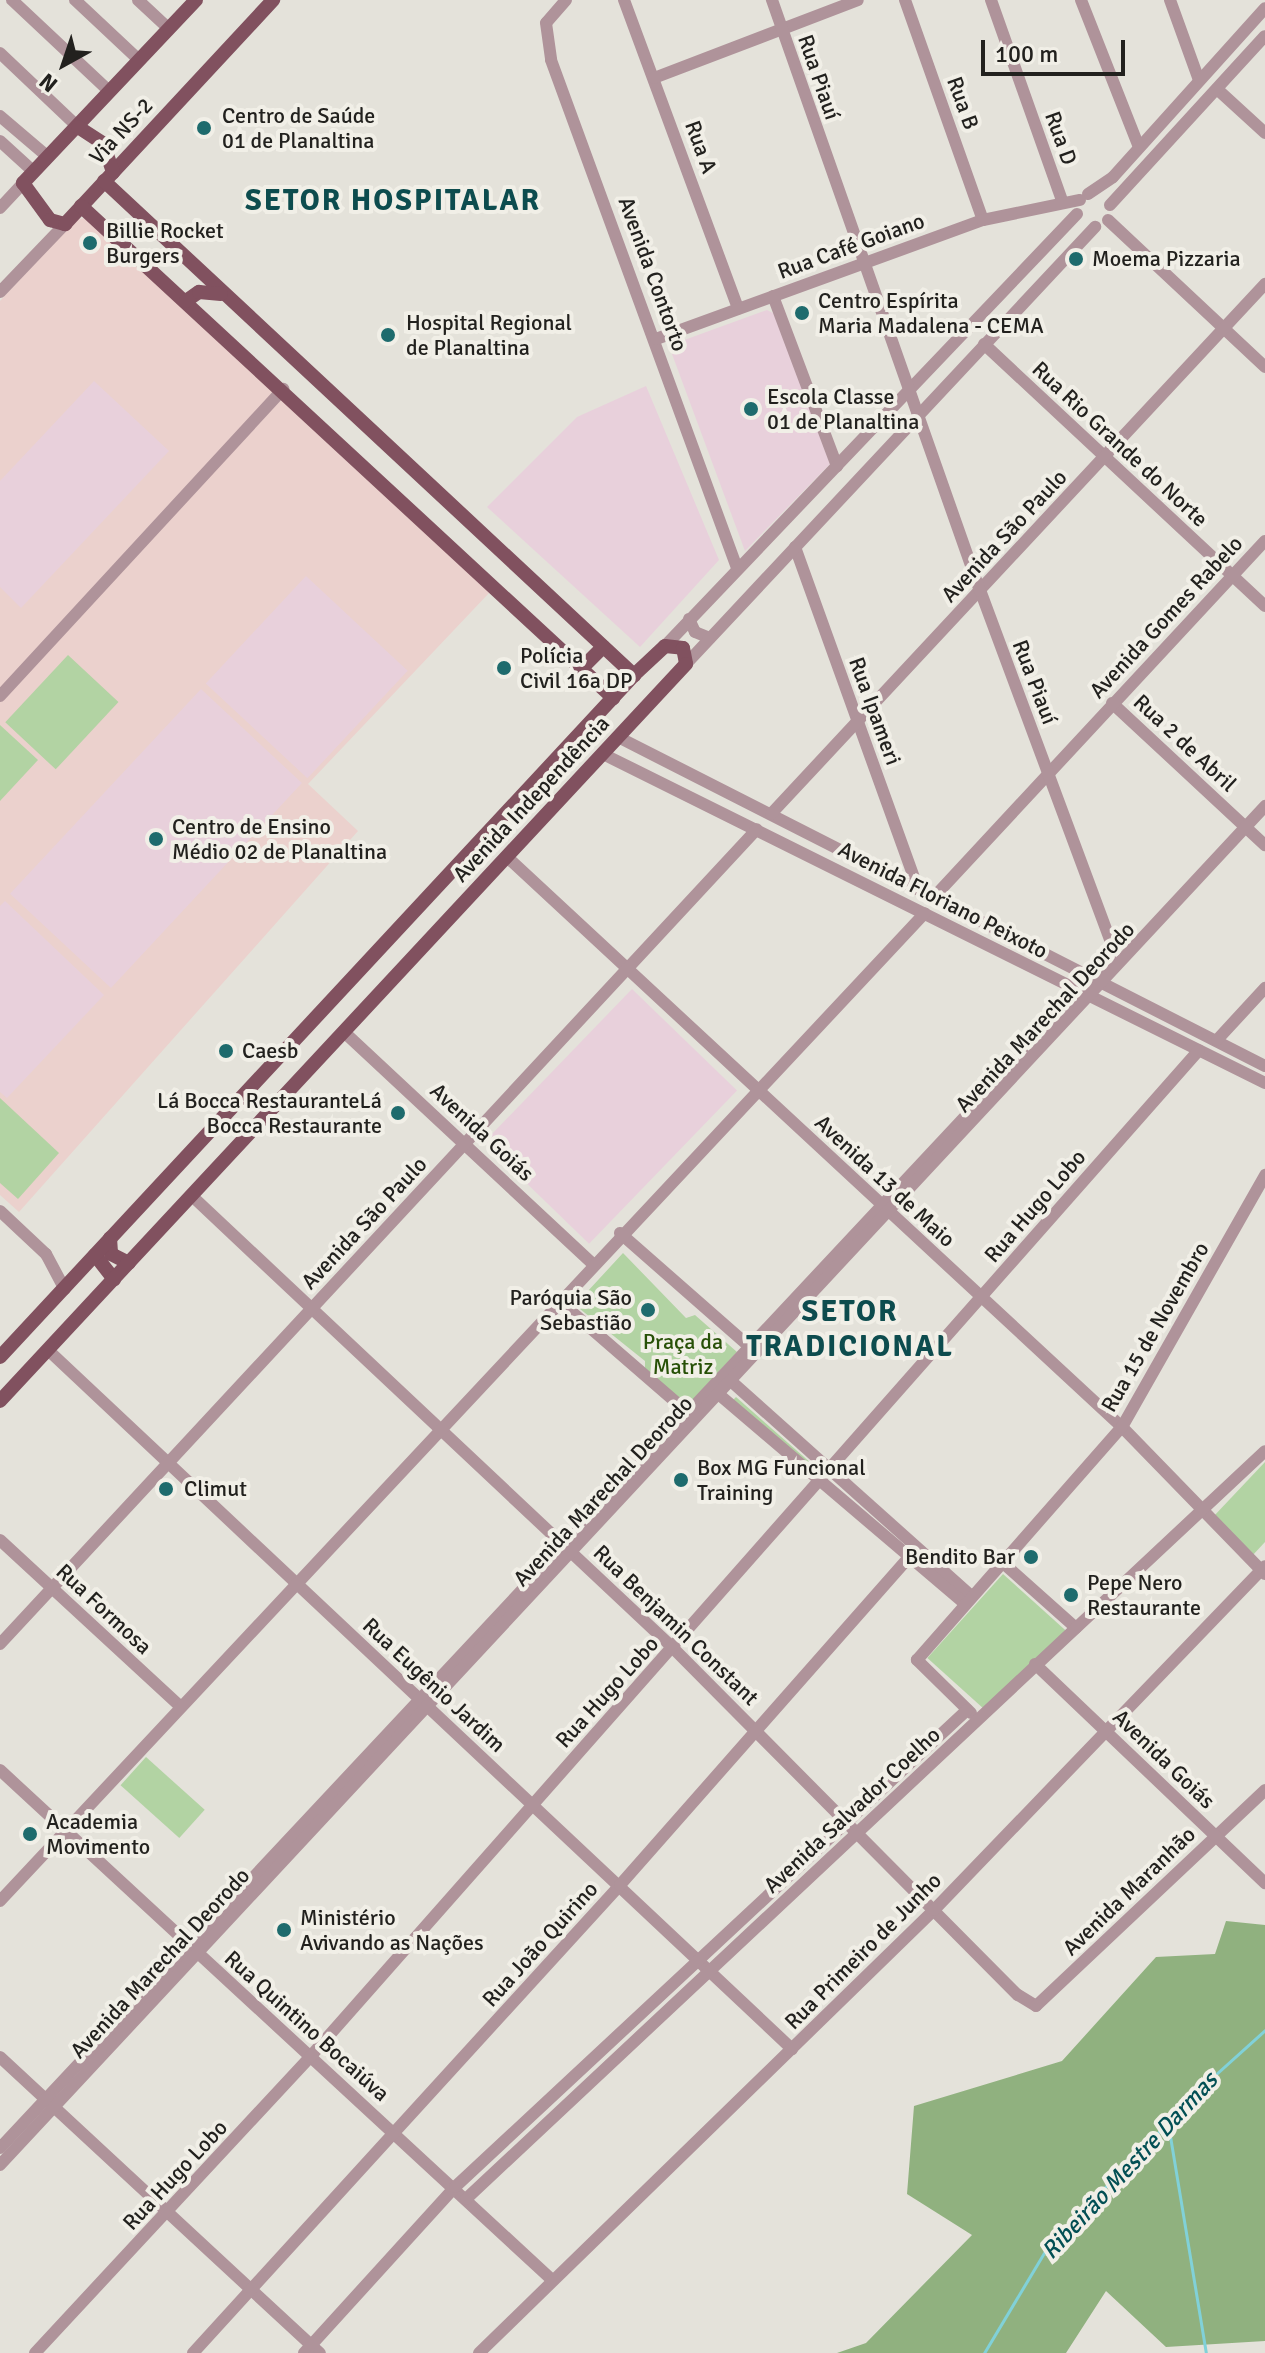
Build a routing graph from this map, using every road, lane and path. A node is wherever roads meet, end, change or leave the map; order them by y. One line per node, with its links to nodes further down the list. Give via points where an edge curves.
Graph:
1 (12, 0): 24 (street)
2 (75, 0): 19 (street)
3 (138, 0): 15 (street)
4 (196, 0): 15 (main road)
5 (273, 0): 32 (main road, Via NS-2)
6 (566, 0): 51 (street, Avenida Contorto, via 546,23 551,60)
7 (624, 0): 21 (street, Rua A)
8 (772, 0): 16 (street, Rua Piauí)
9 (858, 0): 16 (street)
10 (905, 0): 40 (street, Rua B)
11 (991, 0): 35 (street, Rua D)
12 (1081, 0): 29 (street)
13 (1170, 0): 22 (street)
14 (1265, 8): 20 (street)
15 (169, 29): 19 (main road)
16 (782, 29): 21 (street); 43 (street, Rua Piauí)
17 (1265, 36): 23 (street)
18 (0, 53): 26 (street)
19 (139, 60): 24 (main road)
20 (1210, 69): 22 (street); 23 (street)
21 (654, 78): 49 (street, Rua A)
22 (1197, 81): 23 (street); 29 (street)
23 (1217, 88): 27 (street); 36 (street)
24 (110, 92): 26 (main road)
25 (0, 116): 30 (street)
26 (78, 127): 30 (main road); 32 (main road, via 103,143)
27 (1265, 133)
28 (0, 141): 31 (street)
29 (1139, 147): 34 (street, via 1113,177)
30 (48, 157): 31 (main road)
31 (34, 172): 33 (main road)
32 (109, 177): 38 (main road, Via NS-2); 46 (main road)
33 (23, 183): 37 (street); 41 (main road, via 47,216)
34 (1084, 197): 35 (street, Rua Café Goiano); 36 (street, via 1097,193); 39 (street)
35 (1062, 200): 40 (street, Rua Café Goiano)
36 (1110, 205): 42 (street)
37 (1, 206)
38 (81, 206): 41 (main road, Via NS-2); 48 (main road)
39 (1077, 214): 42 (street); 55 (street, Avenida Independência)
40 (983, 220): 43 (street, Rua Café Goiano)
41 (65, 224): 45 (street, Via NS-2)
42 (1101, 224): 50 (street); 52 (street, Avenida Independência)
43 (863, 263): 47 (street, Rua Café Goiano); 55 (street, Rua Piauí)
44 (1265, 284): 50 (street, Avenida São Paulo)
45 (0, 292)
46 (221, 295): 48 (main road, via 199,292); 57 (main road)
47 (773, 296): 49 (street, Rua Café Goiano); 59 (street)
48 (186, 301): 54 (main road)
49 (738, 309): 51 (street, Rua Café Goiano)
50 (1224, 328): 53 (street); 58 (street, Avenida São Paulo)
51 (656, 339): 70 (street, Avenida Contorto)
52 (984, 344): 56 (street, Avenida Independência); 58 (street, Rua Rio Grande do Norte)
53 (1265, 367)
54 (283, 389): 60 (main road); 83 (street)
55 (909, 393): 56 (street, Rua Piauí); 59 (street, Avenida Independência)
56 (918, 415): 61 (street, Avenida Independência); 73 (street, Rua Piauí)
57 (384, 446): 60 (main road); 63 (main road)
58 (1105, 458): 71 (street, Rua Rio Grande do Norte); 73 (street, Avenida São Paulo)
59 (841, 462): 61 (street, via 859,459); 62 (street, Avenida Independência)
60 (370, 471): 68 (main road)
61 (862, 476): 64 (street, Avenida Independência)
62 (790, 514): 64 (street, via 789,532); 70 (street, Avenida Independência)
63 (476, 531): 66 (main road); 68 (main road)
64 (808, 533): 67 (street, Avenida Independência)
65 (1265, 541): 71 (street, Avenida Gomes Rabelo)
66 (487, 542): 69 (main road); 72 (main road)
67 (795, 547): 77 (street, Avenida Independência); 86 (street, Rua Ipameri)
68 (457, 551): 69 (main road)
69 (469, 563): 74 (main road)
70 (737, 568): 76 (street, Avenida Independência)
71 (1232, 575): 75 (street, Rua Rio Grande do Norte); 85 (street, Avenida Gomes Rabelo)
72 (533, 582): 74 (main road); 79 (main road)
73 (980, 591): 86 (street, Avenida São Paulo); 90 (street, Rua Piauí)
74 (511, 602): 81 (main road)
75 (1265, 606)
76 (689, 619): 77 (street, via 695,632); 78 (street, Avenida Independência)
77 (710, 638): 80 (street, Avenida Independência)
78 (665, 646): 80 (main road, via 683,648); 82 (main road, Avenida Independência)
79 (603, 647): 81 (main road); 82 (main road)
80 (686, 664): 87 (main road, Avenida Independência)
81 (582, 668): 84 (main road)
82 (634, 675): 84 (main road, Avenida Independência)
83 (0, 696)
84 (613, 698): 89 (main road, Avenida Independência)
85 (1112, 703): 90 (street, Avenida Gomes Rabelo); 98 (street, Rua 2 de Abril)
86 (857, 723): 97 (street, Avenida São Paulo); 106 (street, Rua Ipameri)
87 (618, 737): 88 (main road, Avenida Independência); 91 (street, Avenida Floriano Peixoto)
88 (603, 754): 92 (main road, Avenida Independência); 94 (street, Avenida Floriano Peixoto)
89 (559, 759): 92 (main road, via 562,777); 93 (main road, Avenida Independência)
90 (1048, 774): 107 (street, Avenida Gomes Rabelo); 116 (street, Rua Piauí, via 1112,945)
91 (695, 775): 94 (street); 97 (street, Avenida Floriano Peixoto)
92 (578, 778): 96 (main road, Avenida Independência)
93 (532, 788): 96 (main road, via 549,793); 110 (main road, Avenida Independência)
94 (683, 793): 99 (street, Avenida Floriano Peixoto)
95 (1265, 806): 98 (street, Avenida Marechal Deorodo)
96 (553, 807): 102 (main road, Avenida Independência)
97 (771, 814): 100 (street, Avenida Floriano Peixoto)
98 (1247, 828): 101 (street, Rua 2 de Abril); 119 (street, Avenida Marechal Deorodo)
99 (757, 829): 104 (street, Avenida Floriano Peixoto); 117 (street, Avenida São Paulo)
100 (827, 843): 103 (street, Avenida Floriano Peixoto); 104 (street, via 832,855)
101 (1265, 845)
102 (507, 857): 113 (main road, Avenida Independência); 117 (street, Avenida 13 de Maio)
103 (855, 857): 105 (street, via 841,861); 106 (street, Avenida Floriano Peixoto)
104 (819, 860): 105 (street, Avenida Floriano Peixoto)
105 (846, 874): 108 (street, Avenida Floriano Peixoto)
106 (918, 889): 107 (street, Avenida Floriano Peixoto)
107 (934, 897): 109 (street, Avenida Floriano Peixoto)
108 (925, 913): 111 (street, Avenida Floriano Peixoto); 129 (street)
109 (976, 921): 111 (street, via 977,930); 112 (street, Avenida Floriano Peixoto)
110 (396, 935): 113 (main road, via 401,950); 115 (main road, Avenida Independência)
111 (964, 936): 114 (street, Avenida Floriano Peixoto)
112 (1008, 937): 114 (street, via 997,943); 119 (street, Avenida Floriano Peixoto)
113 (418, 952): 118 (main road, Avenida Independência)
114 (999, 954): 121 (street, Avenida Floriano Peixoto)
115 (376, 956): 118 (main road); 136 (main road, Avenida Independência)
116 (1109, 963): 119 (street, Avenida Marechal Deorodo)
117 (628, 970): 129 (street, Avenida 13 de Maio); 130 (street, Avenida São Paulo)
118 (391, 980): 122 (main road, Avenida Independência)
119 (1099, 980): 121 (street, Avenida Marechal Deorodo); 123 (street, Avenida Floriano Peixoto)
120 (1265, 988): 123 (street)
121 (1086, 993): 124 (street, Avenida Floriano Peixoto); 133 (street, Avenida Marechal Deorodo)
122 (344, 1032): 130 (street, Avenida Goiás); 132 (main road, Avenida Independência)
123 (1217, 1040): 125 (street, Avenida Floriano Peixoto)
124 (1199, 1050): 127 (street, Avenida Floriano Peixoto); 142 (street, Rua Hugo Lobo)
125 (1249, 1057): 126 (street, Avenida Floriano Peixoto); 127 (street)
126 (1265, 1066)
127 (1243, 1072): 128 (street, Avenida Floriano Peixoto)
128 (1265, 1083)
129 (756, 1089): 133 (street, Avenida 13 de Maio); 135 (street)
130 (465, 1145): 139 (street, Avenida Goiás); 144 (street, Avenida São Paulo)
131 (1265, 1175): 153 (street, Rua 15 de Novembro)
132 (192, 1196): 138 (main road, Avenida Independência); 144 (street, Rua Benjamin Constant)
133 (886, 1210): 142 (street, Avenida 13 de Maio); 146 (street, Avenida Marechal Deorodo)
134 (0, 1211): 141 (street, via 46,1254)
135 (620, 1233): 139 (street); 146 (street)
136 (110, 1238): 137 (main road, Avenida Independência); 138 (main road, via 107,1250)
137 (95, 1255): 140 (main road); 141 (main road, Avenida Independência)
138 (129, 1263): 140 (main road, Avenida Independência)
139 (592, 1263): 143 (street)
140 (114, 1279): 145 (main road, Avenida Independência)
141 (65, 1289): 147 (main road, Avenida Independência)
142 (982, 1297): 153 (street, Avenida 13 de Maio); 156 (street, Rua Hugo Lobo)
143 (558, 1300): 151 (street); 152 (street)
144 (312, 1308): 152 (street, Rua Benjamin Constant); 155 (street, Avenida São Paulo)
145 (48, 1350): 150 (main road, Avenida Independência); 155 (street, Rua Eugênio Jardim)
146 (754, 1350): 148 (street, Avenida Marechal Deorodo); 149 (street, Avenida Marechal Deorodo)
147 (0, 1357)
148 (732, 1382): 149 (street, Avenida Marechal Deorodo); 156 (street)
149 (715, 1391): 151 (street, Avenida Marechal Deorodo); 156 (street)
150 (0, 1401)
151 (692, 1416): 159 (street, Avenida Marechal Deorodo)
152 (440, 1427): 159 (street, Rua Benjamin Constant); 163 (street)
153 (1122, 1427): 157 (street, Avenida 13 de Maio); 161 (street, Rua 15 de Novembro)
154 (1265, 1451): 157 (street, Avenida Salvador Coelho)
155 (167, 1464): 163 (street, Rua Eugênio Jardim); 164 (street, Avenida São Paulo)
156 (825, 1477): 160 (street); 168 (street, Rua Hugo Lobo)
157 (1199, 1511): 162 (street, Avenida 13 de Maio); 166 (street, Avenida Salvador Coelho)
158 (0, 1540): 164 (street, Rua Formosa)
159 (568, 1548): 168 (street, Rua Benjamin Constant); 170 (street, Avenida Marechal Deorodo)
160 (912, 1552): 165 (street); 174 (street, Rua João Quirino)
161 (1002, 1562): 165 (street, Rua 15 de Novembro); 166 (street)
162 (1264, 1571): 175 (street, Rua Primeiro de Junho)
163 (295, 1583): 170 (street, Rua Eugênio Jardim); 171 (street)
164 (52, 1588): 167 (street, Avenida São Paulo); 171 (street, Rua Formosa)
165 (968, 1599): 172 (street, Rua 15 de Novembro, via 917,1660)
166 (1076, 1628): 169 (street, Avenida Salvador Coelho)
167 (0, 1644)
168 (673, 1648): 174 (street, Rua Benjamin Constant); 178 (street, Rua Hugo Lobo)
169 (1035, 1664): 173 (street, Avenida Salvador Coelho); 175 (street, Avenida Goiás)
170 (423, 1703): 178 (street, Rua Eugênio Jardim); 186 (street, Avenida Marechal Deorodo)
171 (181, 1707): 180 (street)
172 (967, 1710): 173 (street); 179 (street, Avenida Salvador Coelho)
173 (980, 1720): 179 (street, Avenida Salvador Coelho)
174 (757, 1731): 179 (street, Rua Benjamin Constant); 183 (street, Rua João Quirino)
175 (1108, 1733): 181 (street, Avenida Goiás); 185 (street, Rua Primeiro de Junho)
176 (0, 1770): 180 (street, Rua Quintino Bocaiúva)
177 (1265, 1790): 181 (street, Avenida Maranhão)
178 (534, 1805): 183 (street, Rua Eugênio Jardim); 191 (street, Rua Hugo Lobo)
179 (852, 1826): 185 (street, Rua Benjamin Constant); 187 (street, Avenida Salvador Coelho)
180 (65, 1832): 184 (street); 186 (street, Rua Quintino Bocaiúva)
181 (1215, 1836): 182 (street, Avenida Goiás); 188 (street, Avenida Maranhão, via 1036,2006)
182 (1265, 1883)
183 (620, 1885): 187 (street, Rua Eugênio Jardim); 193 (street, Rua João Quirino)
184 (0, 1901)
185 (934, 1910): 188 (street, Rua Benjamin Constant); 189 (street, Rua Primeiro de Junho)
186 (193, 1949): 191 (street, Rua Quintino Bocaiúva); 192 (street, Avenida Marechal Deorodo)
187 (704, 1965): 189 (street, Rua Eugênio Jardim); 196 (street, Avenida Salvador Coelho); 197 (street, Avenida Salvador Coelho)
188 (1018, 1995)
189 (792, 2049): 199 (street, Rua Primeiro de Junho)
190 (0, 2057): 192 (street)
191 (310, 2057): 193 (street, Rua Quintino Bocaiúva); 198 (street, Rua Hugo Lobo)
192 (49, 2103): 194 (street, Avenida Marechal Deorodo); 195 (street, Avenida Marechal Deorodo); 198 (street)
193 (394, 2133): 196 (street, Rua Quintino Bocaiúva); 200 (street, Rua João Quirino)
194 (0, 2148)
195 (0, 2165)
196 (455, 2187): 197 (street, Rua Quintino Bocaiúva); 201 (street, Avenida Salvador Coelho)
197 (466, 2199): 199 (street, Rua Quintino Bocaiúva)
198 (168, 2213): 200 (street); 202 (street, Rua Hugo Lobo)
199 (551, 2279): 204 (street, Rua Primeiro de Junho)
200 (251, 2290): 201 (street); 203 (street, Rua João Quirino)
201 (312, 2350)
202 (35, 2353)
203 (193, 2353)
204 (479, 2353)

